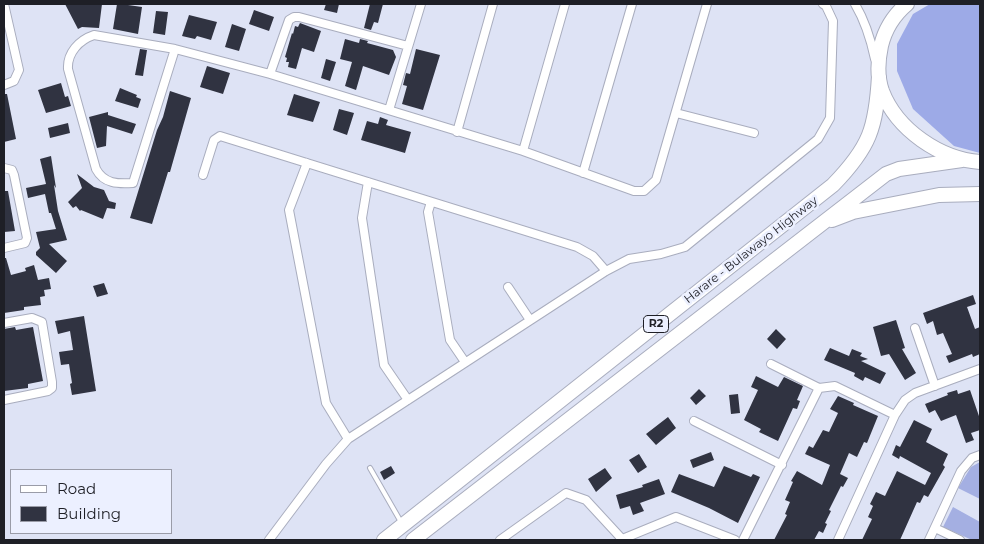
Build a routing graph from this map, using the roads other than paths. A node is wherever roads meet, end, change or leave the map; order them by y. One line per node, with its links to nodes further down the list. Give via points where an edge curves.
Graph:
1 (4, 4): 14 (street, via 19,70 14,81)
2 (421, 4): 10 (street)
3 (493, 4): 17 (street)
4 (565, 4): 19 (street)
5 (632, 4): 24 (street)
6 (707, 4): 16 (street)
7 (823, 4): 31 (street, via 833,21 830,118 818,139 685,247 628,259)
8 (855, 4): 13 (street, via 871,41)
9 (907, 4): 13 (highway, Harare - Bulawayo Highway / R2, via 891,21 884,36)
10 (408, 46): 12 (street, via 294,17 289,20); 15 (street)
11 (175, 49): 11 (street, via 94,35 79,43 70,56 68,69 96,169 114,184 133,183); 12 (street)
12 (270, 74): 15 (street)
13 (879, 76): 20 (highway, Harare - Bulawayo Highway / R2, via 882,91 894,113 931,147); 49 (highway, Harare - Bulawayo Highway / R2, via 876,116 862,152 833,185)
14 (4, 85)
15 (389, 110): 17 (street)
16 (676, 113): 18 (street); 24 (street, via 656,180 644,191 634,191)
17 (457, 132): 19 (street)
18 (754, 133)
19 (523, 151): 24 (street)
20 (962, 160): 21 (highway, Harare - Bulawayo Highway / R2); 29 (highway, Harare - Bulawayo Highway / R2, via 904,168 886,174)
21 (980, 162)
22 (307, 163): 25 (street, via 220,136 214,140); 26 (street); 45 (street, via 289,210 326,403)
23 (4, 168): 30 (street, via 12,170 14,175 27,238 21,245)
24 (583, 172)
25 (203, 175)
26 (368, 182): 28 (street); 42 (street, via 362,218 384,365)
27 (980, 194): 29 (highway, via 938,195 890,204 853,212)
28 (431, 202): 31 (street, via 577,248 593,256); 36 (street, via 428,212 450,340)
29 (818, 225): 54 (highway, Harare - Bulawayo Highway / R2)
30 (4, 248)
31 (606, 271): 33 (street)
32 (508, 287): 33 (street)
33 (530, 320): 36 (street)
34 (4, 323): 41 (street, via 32,318 42,322 52,388)
35 (914, 328): 39 (street)
36 (465, 362): 42 (street)
37 (771, 364): 40 (street)
38 (980, 369): 39 (street)
39 (935, 386): 43 (street, via 905,400)
40 (819, 388): 43 (street, via 835,386); 47 (street)
41 (4, 400)
42 (408, 400): 45 (street)
43 (895, 415): 58 (street)
44 (694, 421): 47 (street)
45 (348, 439): 52 (street)
46 (980, 456): 50 (street, via 972,458 961,471)
47 (782, 465): 57 (street)
48 (370, 468): 49 (lane)
49 (403, 525): 53 (highway, Harare - Bulawayo Highway / R2)
50 (935, 528): 59 (street); 60 (street)
51 (621, 539): 55 (street, via 586,500 566,493); 56 (street, via 676,517)
52 (269, 540)
53 (384, 540)
54 (412, 540)
55 (500, 540)
56 (735, 540)
57 (743, 540)
58 (838, 540)
59 (930, 540)
60 (960, 540)

